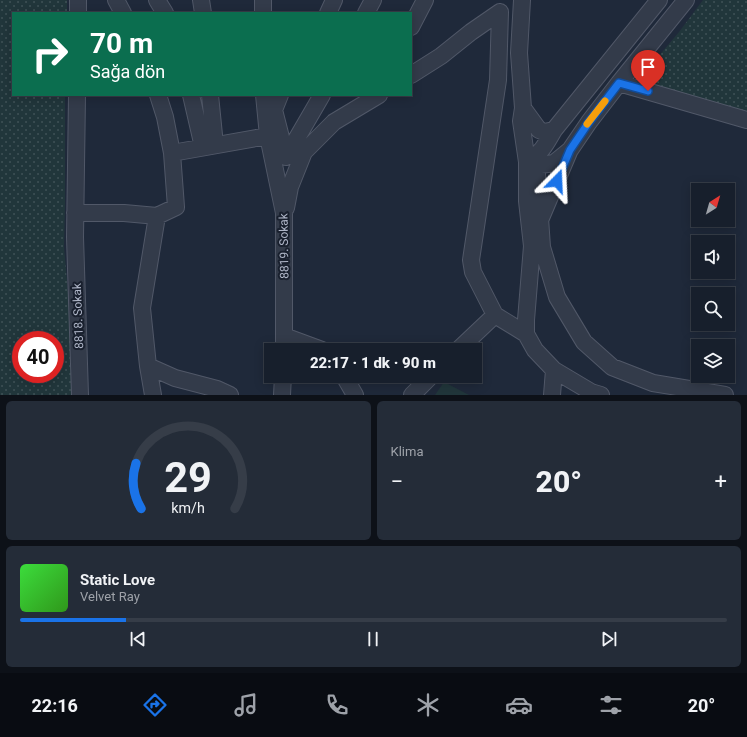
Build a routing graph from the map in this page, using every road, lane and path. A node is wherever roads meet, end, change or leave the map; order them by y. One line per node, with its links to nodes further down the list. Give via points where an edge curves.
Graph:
1 (78, 0): 13 (street)
2 (116, 0): 14 (street)
3 (157, 0): 15 (street)
4 (201, 0): 16 (street)
5 (263, 0): 17 (street)
6 (334, 0): 18 (street)
7 (373, 0): 19 (street)
8 (425, 0): 20 (street)
9 (522, 0): 21 (street)
10 (659, 0): 34 (street)
11 (686, 0): 23 (street)
12 (501, 6): 21 (street, via 512,29); 22 (street, via 442,56); 46 (street, via 498,80 471,260 473,272)
13 (78, 12)
14 (122, 12)
15 (164, 12)
16 (202, 12)
17 (263, 12)
18 (328, 12)
19 (367, 12)
20 (412, 24)
21 (519, 53): 32 (street)
22 (412, 74)
23 (619, 83): 33 (street); 37 (street)
24 (77, 96): 42 (street, 8818. Sokak)
25 (158, 96): 39 (street)
26 (191, 96): 36 (street)
27 (210, 96): 36 (street)
28 (264, 96): 35 (street, 8819. Sokak)
29 (280, 96): 40 (street, via 274,110)
30 (321, 96): 40 (street)
31 (377, 96): 38 (street, via 334,122)
32 (523, 108): 34 (street, via 539,130); 41 (street, via 521,121)
33 (747, 120)
34 (554, 130): 41 (street)
35 (269, 143): 36 (street); 40 (street); 43 (street, 8819. Sokak)
36 (209, 146): 39 (street)
37 (570, 150): 41 (street, via 554,163); 45 (street)
38 (304, 152): 40 (street); 43 (street, via 290,187)
39 (172, 153): 44 (street, via 176,207)
40 (286, 157)
41 (531, 163): 45 (street); 47 (street, via 527,201 532,246)
42 (75, 213): 44 (street); 55 (street, 8818. Sokak)
43 (284, 213): 48 (street, 8819. Sokak)
44 (157, 216): 50 (street, via 142,308)
45 (540, 219): 63 (street, via 542,247 557,297 584,342 612,367 653,383)
46 (495, 315): 47 (street); 49 (street)
47 (526, 334): 51 (street, via 535,350)
48 (284, 343)
49 (465, 343)
50 (148, 366): 56 (street); 57 (street, via 175,378)
51 (554, 370): 61 (street); 62 (street, via 591,392)
52 (283, 383): 58 (street)
53 (348, 383): 59 (street)
54 (424, 383): 60 (street)
55 (80, 395)
56 (153, 395)
57 (230, 395)
58 (282, 395)
59 (355, 395)
60 (412, 395)
61 (554, 395)
62 (601, 395)
63 (725, 395)

